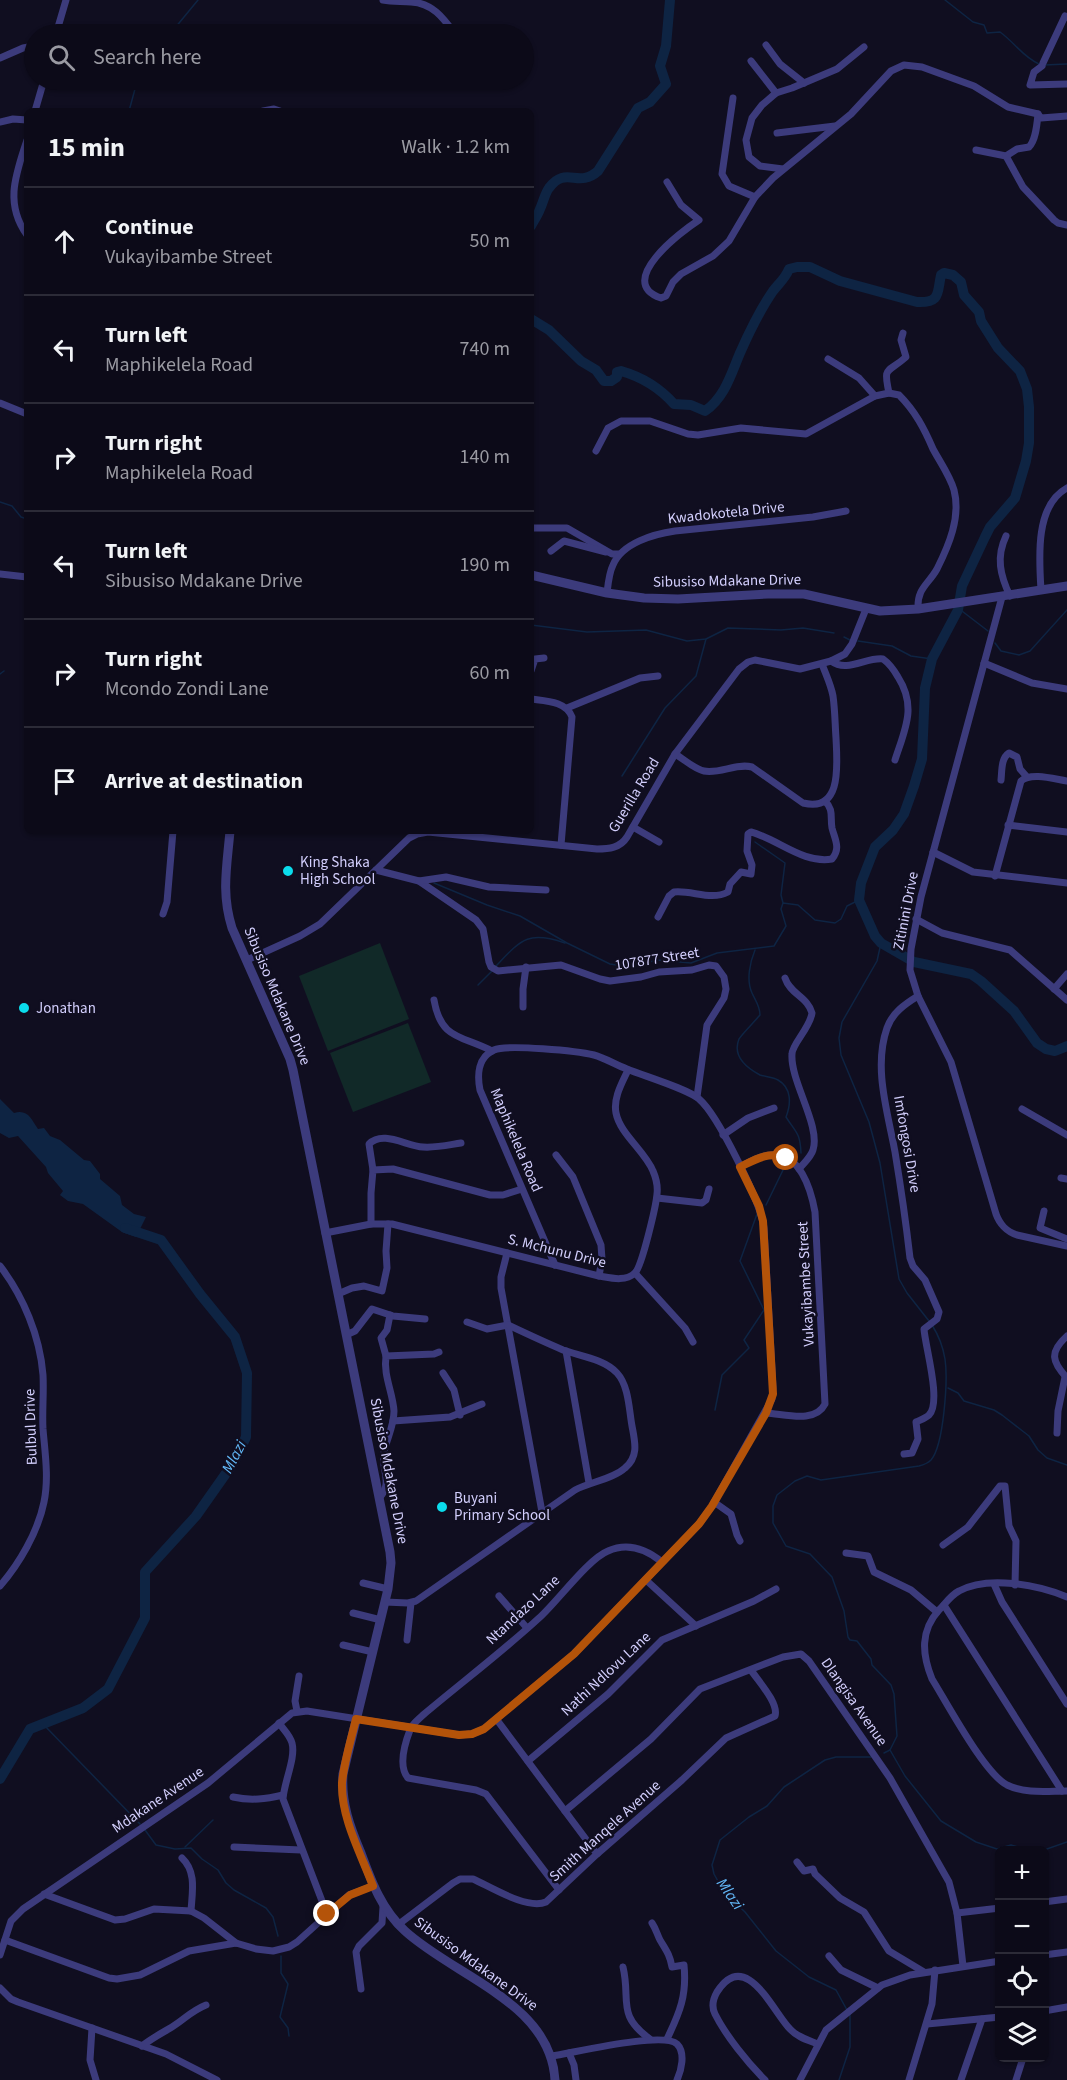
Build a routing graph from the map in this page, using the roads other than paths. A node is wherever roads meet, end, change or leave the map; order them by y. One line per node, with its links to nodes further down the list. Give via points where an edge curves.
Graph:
1 (66, 0): 4 (street)
2 (383, 0): 5 (street, via 418,2)
3 (1067, 17): 12 (street, via 1030,85)
4 (59, 24)
5 (448, 24)
6 (765, 45): 11 (street, via 780,64)
7 (864, 46): 11 (street, via 837,69)
8 (24, 48): 9 (street)
9 (0, 58)
10 (751, 61): 14 (street)
11 (804, 83): 14 (street)
12 (1067, 84)
13 (41, 90): 16 (street)
14 (776, 93): 26 (street, via 756,111 746,140 749,157 755,163)
15 (734, 98): 28 (street, via 724,177 729,186)
16 (36, 108)
17 (1038, 114): 18 (street); 21 (street, via 1008,107 963,81 904,65 891,71); 25 (street, via 1032,144)
18 (1067, 116)
19 (24, 120): 20 (street)
20 (0, 122)
21 (835, 126): 22 (street); 26 (street)
22 (777, 133)
23 (976, 150): 25 (street)
24 (24, 152): 30 (street, via 13,197 15,213)
25 (1006, 156): 29 (street, via 1027,191 1058,224)
26 (783, 169): 28 (street)
27 (668, 182): 28 (street, via 681,205 699,220 677,236 649,267 649,290 658,297 666,296 681,274 713,256 729,241)
28 (755, 197)
29 (1067, 225)
30 (24, 230)
31 (903, 333): 33 (street, via 906,357 887,370)
32 (828, 359): 34 (street, via 859,378)
33 (888, 393): 34 (street); 52 (street, via 899,395 920,421 954,491 955,526 936,571 921,588)
34 (875, 396): 37 (street, via 806,434 741,428 698,435 650,421 621,421 608,428)
35 (0, 403): 36 (street)
36 (24, 413)
37 (596, 451)
38 (1067, 488): 48 (street, via 1054,497 1045,514)
39 (846, 511): 43 (street, Kwadokotela Drive, via 662,533)
40 (534, 528): 43 (street, via 567,528)
41 (1006, 536): 50 (street, via 999,560)
42 (551, 551): 43 (street, via 564,541)
43 (616, 554): 49 (street)
44 (0, 574): 46 (street)
45 (534, 576): 49 (street, Sibusiso Mdakane Drive)
46 (24, 577)
47 (1067, 586): 48 (street, Sibusiso Mdakane Drive)
48 (1041, 590): 50 (street, Sibusiso Mdakane Drive)
49 (607, 593): 51 (street, Sibusiso Mdakane Drive, via 678,599 804,594)
50 (1006, 596): 52 (street, Sibusiso Mdakane Drive); 56 (street, Zitinini Drive)
51 (866, 609): 52 (street, Sibusiso Mdakane Drive); 54 (street, Guerilla Road, via 852,644)
52 (918, 609)
53 (544, 658): 55 (street)
54 (831, 661): 57 (street, Guerilla Road); 63 (street, via 844,666 883,659 899,678 909,708)
55 (534, 662)
56 (984, 663): 59 (street, via 1032,683); 77 (street, Zitinini Drive)
57 (822, 664): 62 (street, Guerilla Road, via 795,669 760,660 748,662); 67 (street, via 834,703 837,773 835,787)
58 (658, 676): 61 (street, via 640,678)
59 (1066, 688)
60 (534, 699): 61 (street)
61 (567, 708): 76 (street, via 573,724)
62 (675, 754): 67 (street, via 706,771 752,767 803,803); 69 (street, Guerilla Road)
63 (895, 760)
64 (1027, 777): 65 (street, via 1017,757 1009,753 1003,760); 66 (street); 68 (street, via 1018,787)
65 (1001, 780)
66 (1067, 781)
67 (825, 801): 84 (street, via 831,810 837,840 832,860 809,858 751,832 747,851 751,874 741,872 723,894 674,892)
68 (1008, 825): 70 (street); 79 (street)
69 (633, 827): 75 (street); 76 (street, Guerilla Road, via 615,848)
70 (1067, 832)
71 (173, 834): 83 (street)
72 (230, 834): 86 (street, Sibusiso Mdakane Drive, via 225,900 232,928)
73 (418, 834): 78 (street, Guerilla Road)
74 (443, 834): 76 (street, Guerilla Road)
75 (659, 842)
76 (561, 845)
77 (933, 852): 79 (street, via 966,870); 85 (street, Zitinini Drive)
78 (376, 870): 80 (street, 107877 Street); 86 (street, Guerilla Road, via 312,929)
79 (995, 876): 81 (street)
80 (419, 881): 82 (street, via 446,878); 87 (street, 107877 Street, via 480,924 488,959 495,969)
81 (1067, 883)
82 (546, 890)
83 (163, 914)
84 (658, 917)
85 (916, 919): 90 (street, via 942,933 1010,950); 91 (street, Zitinini Drive, via 910,970)
86 (247, 960): 113 (street, Sibusiso Mdakane Drive, via 290,1059)
87 (526, 968): 94 (street); 97 (street, 107877 Street, via 561,965 610,981 713,965 719,969 726,989 707,1025)
88 (1067, 974): 90 (street)
89 (785, 978): 105 (street, via 790,988 809,1004 812,1013 792,1052 792,1067 814,1138 813,1150)
90 (1054, 989): 93 (street)
91 (918, 996): 115 (street, Zitinini Drive, via 951,1062 1001,1225 1017,1235); 139 (street, Imfongosi Drive, via 898,1010 887,1028 882,1058 910,1258 939,1312 935,1321 926,1326 925,1335 932,1370 932,1408 928,1416 916,1422 918,1438 912,1453)
92 (434, 1000): 95 (street, via 443,1027)
93 (1067, 1000)
94 (524, 1007)
95 (492, 1051): 96 (street, via 510,1048 583,1053); 107 (street, Maphikelela Road, via 479,1068 480,1090)
96 (628, 1070): 97 (street); 109 (street, via 616,1098 616,1112 653,1171)
97 (697, 1097): 100 (street)
98 (774, 1108): 100 (street, via 748,1118)
99 (1022, 1109): 101 (street)
100 (723, 1135): 104 (street)
101 (1067, 1135)
102 (461, 1143): 106 (street, via 422,1147 379,1138 369,1144)
103 (556, 1155): 120 (street, via 573,1177 601,1245)
104 (740, 1167): 105 (street, via 773,1154 786,1158); 135 (street, via 759,1206 764,1228 773,1388)
105 (799, 1169): 135 (street, Vukayibambe Street, via 811,1191 815,1212 825,1404 820,1412 810,1416)
106 (373, 1170): 107 (street, via 393,1169 490,1195); 111 (street)
107 (522, 1189): 117 (street, Maphikelela Road)
108 (709, 1189): 109 (street, via 702,1203)
109 (657, 1198): 119 (street)
110 (1044, 1211): 114 (street, via 1040,1228)
111 (371, 1224): 112 (street, S. Mchunu Drive); 113 (street, S. Mchunu Drive)
112 (388, 1224): 116 (street, S. Mchunu Drive); 121 (street, via 387,1273 382,1291 364,1287)
113 (325, 1233): 121 (street, Sibusiso Mdakane Drive)
114 (1067, 1239)
115 (1067, 1246)
116 (507, 1252): 117 (street, S. Mchunu Drive); 125 (street, via 501,1282)
117 (555, 1265): 120 (street, S. Mchunu Drive)
118 (0, 1266): 152 (street, Bulbul Drive, via 21,1299 39,1348 46,1474 44,1504 22,1554)
119 (635, 1273): 120 (street, S. Mchunu Drive, via 621,1279); 128 (street)
120 (599, 1276)
121 (338, 1294): 126 (street, Sibusiso Mdakane Drive)
122 (390, 1315): 123 (street); 126 (street, via 372,1309); 131 (street, via 381,1338)
123 (425, 1319)
124 (467, 1322): 125 (street, via 487,1329)
125 (508, 1325): 129 (street); 143 (street)
126 (346, 1335): 141 (street, Sibusiso Mdakane Drive)
127 (1067, 1336): 133 (street, via 1054,1352)
128 (693, 1342)
129 (566, 1351): 140 (street); 140 (street, via 612,1369 622,1380 636,1446 632,1461 617,1474)
130 (440, 1352): 131 (street)
131 (386, 1356): 137 (street)
132 (443, 1373): 136 (street, via 454,1390)
133 (1066, 1377): 138 (street)
134 (482, 1404): 136 (street)
135 (766, 1413): 142 (street)
136 (460, 1415): 137 (street)
137 (393, 1421): 141 (street, via 384,1452 387,1485)
138 (1057, 1433)
139 (904, 1454)
140 (589, 1483): 143 (street)
141 (380, 1497): 153 (street, Sibusiso Mdakane Drive, via 391,1563)
142 (714, 1503): 144 (street, via 731,1514); 147 (street)
143 (542, 1512): 158 (street)
144 (740, 1541)
145 (943, 1545): 151 (street, via 968,1527 1004,1485 1009,1526 1016,1540)
146 (846, 1553): 160 (street, via 868,1556 874,1572 911,1590)
147 (662, 1562): 148 (street); 164 (street, Ntandazo Lane, via 635,1547 603,1553)
148 (646, 1580): 163 (street); 173 (street, via 574,1654)
149 (363, 1583): 153 (street)
150 (994, 1584): 151 (street); 159 (street, via 960,1591); 170 (street)
151 (1015, 1585): 156 (street, via 1040,1587)
152 (0, 1586)
153 (388, 1589): 157 (street, Sibusiso Mdakane Drive)
154 (776, 1589): 163 (street, Nathi Ndlovu Lane)
155 (499, 1596): 164 (street)
156 (1067, 1597)
157 (385, 1602): 158 (street); 162 (street, Sibusiso Mdakane Drive)
158 (411, 1603): 165 (street)
159 (944, 1605): 160 (street); 177 (street)
160 (937, 1612): 177 (street, via 924,1636 927,1667 989,1770 1007,1785 1025,1791)
161 (353, 1613): 162 (street)
162 (381, 1620): 167 (street, Sibusiso Mdakane Drive)
163 (696, 1626): 176 (street, Nathi Ndlovu Lane, via 662,1640 608,1694)
164 (527, 1628): 175 (street, Ntandazo Lane)
165 (407, 1640)
166 (343, 1644): 167 (street)
167 (373, 1652): 172 (street, Sibusiso Mdakane Drive)
168 (751, 1670): 180 (street, Dlangisa Avenue, via 695,1693 651,1738); 183 (street, Smith Manqele Avenue, via 775,1704 775,1716 726,1737); 194 (street, Dlangisa Avenue, via 790,1654 801,1654 809,1661 890,1778 950,1882)
169 (299, 1676): 171 (street)
170 (1067, 1704)
171 (297, 1711): 172 (street); 174 (street, Mdakane Avenue)
172 (356, 1719): 175 (street); 186 (street, Sibusiso Mdakane Drive, via 342,1787 349,1824)
173 (497, 1720): 175 (street, via 466,1735); 176 (street)
174 (279, 1723): 178 (street, via 293,1749); 188 (street, Mdakane Avenue, via 208,1783)
175 (410, 1728): 187 (street, via 402,1763 408,1778 486,1794)
176 (528, 1761): 180 (street)
177 (1065, 1791)
178 (283, 1795): 179 (street, via 262,1800); 182 (street)
179 (233, 1797)
180 (565, 1811): 183 (street)
181 (234, 1847): 182 (street)
182 (301, 1850): 195 (street)
183 (597, 1854): 187 (street, Smith Manqele Avenue)
184 (182, 1858): 193 (street, via 192,1873)
185 (797, 1862): 208 (street, via 804,1871 813,1869 840,1898 864,1912 889,1951)
186 (373, 1886): 191 (street, Sibusiso Mdakane Drive); 195 (street, via 350,1895)
187 (559, 1890): 197 (street, Smith Manqele Avenue, via 546,1902 535,1905 473,1879 460,1879)
188 (44, 1894): 193 (street, via 115,1920 154,1908); 198 (street, Mdakane Avenue, via 14,1917)
189 (1067, 1899): 190 (street)
190 (1049, 1901)
191 (383, 1907): 197 (street, Sibusiso Mdakane Drive); 211 (street, via 382,1923 356,1952)
192 (995, 1908): 194 (street)
193 (191, 1911): 199 (street)
194 (957, 1913): 205 (street, Dlangisa Avenue)
195 (327, 1914): 199 (street, via 297,1942 282,1949 256,1949)
196 (652, 1923): 220 (street, via 672,1967 684,1965 682,2005)
197 (399, 1924): 224 (street, Sibusiso Mdakane Drive, via 413,1938 522,2014 543,2037)
198 (5, 1940): 199 (street, via 117,1979 140,1975 189,1951); 202 (street, Mdakane Avenue)
199 (236, 1943)
200 (1067, 1952): 201 (street)
201 (1049, 1954)
202 (0, 1955)
203 (829, 1956): 210 (street, via 841,1970)
204 (995, 1962): 205 (street)
205 (963, 1966): 207 (street)
206 (623, 1967): 219 (street, via 632,2023)
207 (936, 1970): 208 (street); 217 (street)
208 (924, 1972): 210 (street)
209 (0, 1988): 218 (street, via 11,1999)
210 (878, 1988): 221 (street, via 826,2030)
211 (361, 1989)
212 (206, 2005): 222 (street)
213 (1067, 2007): 214 (street)
214 (1049, 2010)
215 (995, 2017): 216 (street)
216 (982, 2019): 217 (street); 234 (street)
217 (927, 2024): 233 (street)
218 (92, 2028): 222 (street); 226 (street, via 90,2060)
219 (650, 2039): 220 (street); 223 (street)
220 (667, 2039): 230 (street, via 680,2050)
221 (818, 2044): 231 (street, via 791,2030 751,1980 728,1981 713,1999 713,2010); 232 (street)
222 (142, 2046): 227 (street, via 176,2058)
223 (569, 2053): 224 (street); 229 (street)
224 (552, 2056): 228 (street, Sibusiso Mdakane Drive)
225 (1022, 2062): 235 (street)
226 (96, 2080)
227 (217, 2080)
228 (555, 2080)
229 (576, 2080)
230 (677, 2080)
231 (765, 2080)
232 (800, 2080)
233 (909, 2080)
234 (961, 2080)
235 (1016, 2080)

